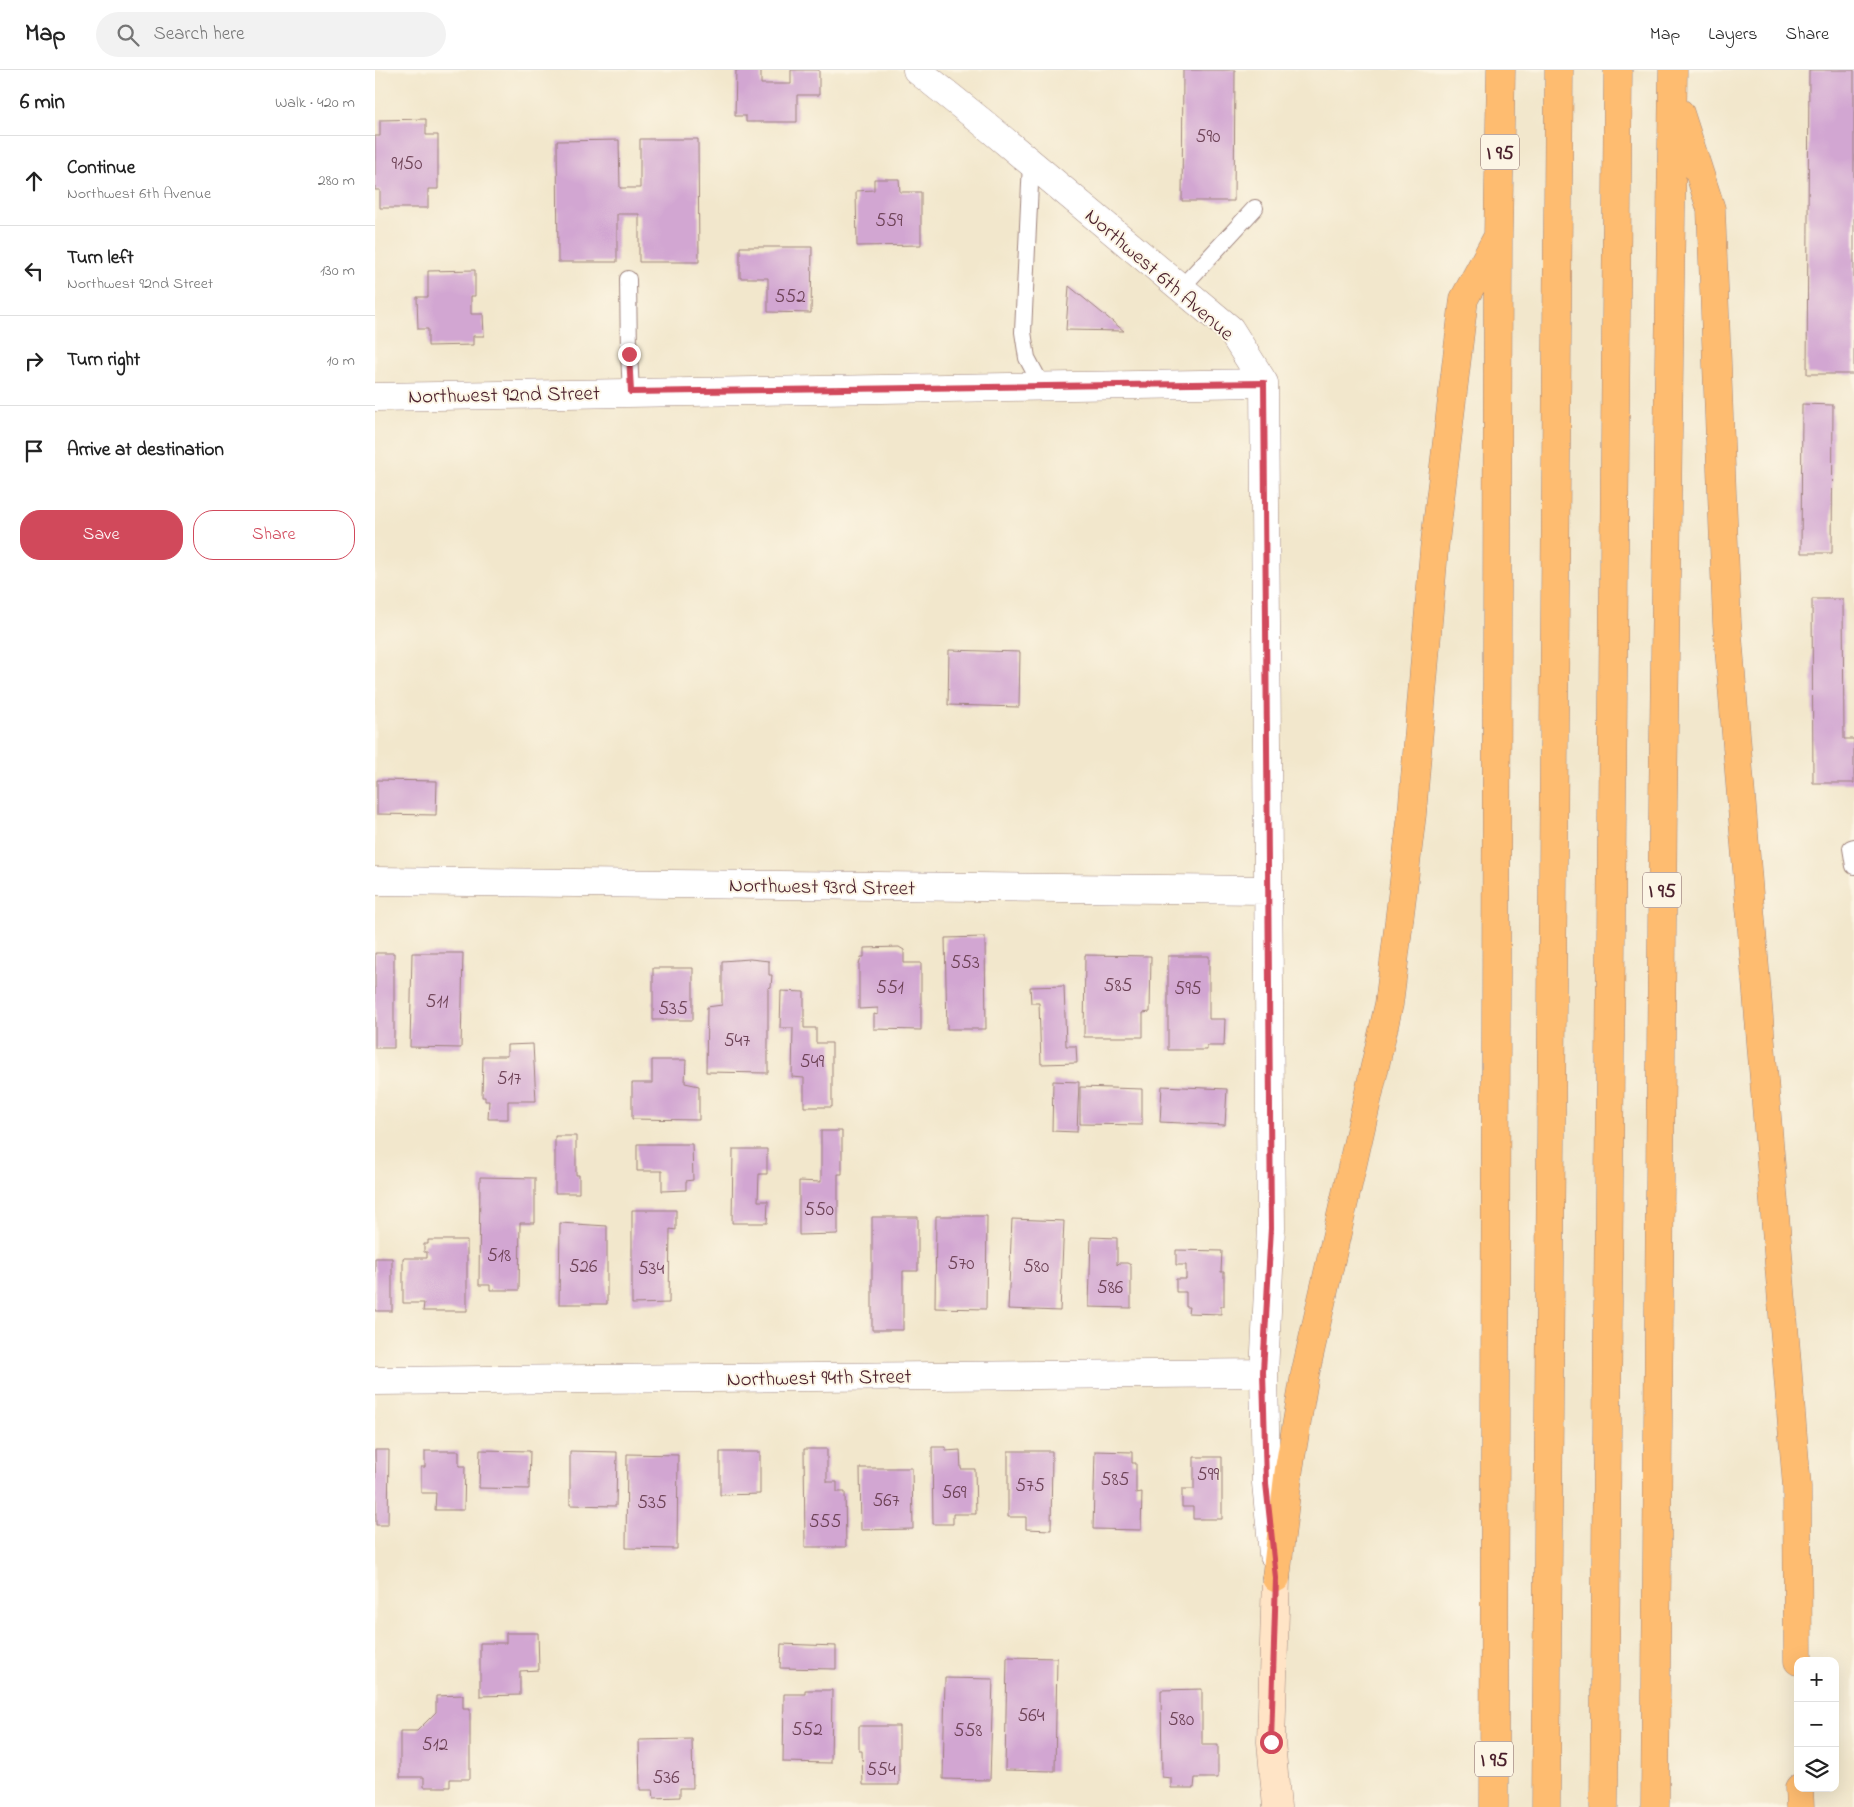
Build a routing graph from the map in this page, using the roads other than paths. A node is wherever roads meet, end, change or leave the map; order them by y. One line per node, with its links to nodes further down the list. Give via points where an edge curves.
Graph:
1 (917, 70): 6 (street, Northwest 6th Avenue)
2 (1501, 70): 8 (highway, I 95)
3 (1559, 70): 26 (highway)
4 (1617, 70): 27 (highway)
5 (1673, 80): 22 (highway, via 1711,210 1727,623 1796,1477); 28 (highway, I 95)
6 (1031, 163): 10 (street, Northwest 6th Avenue); 12 (lane, via 1023,332 1027,358)
7 (1255, 208): 10 (lane)
8 (1498, 235): 21 (highway, via 1464,299 1434,550 1412,814 1389,1004 1305,1374); 25 (highway, I 95)
9 (628, 279): 13 (lane)
10 (1181, 288): 11 (street, Northwest 6th Avenue, via 1230,330)
11 (1264, 383): 12 (street, Northwest 92nd Street); 18 (street)
12 (1042, 386): 13 (street, Northwest 92nd Street)
13 (631, 392): 14 (street, Northwest 92nd Street)
14 (375, 396)
15 (1853, 848): 16 (lane)
16 (1854, 866)
17 (375, 881): 18 (street, Northwest 93rd Street)
18 (1268, 890): 19 (street, via 1271,1228)
19 (1263, 1372): 20 (street, Northwest 94th Street); 21 (street, via 1266,1483)
20 (375, 1381)
21 (1276, 1578): 24 (main road, via 1271,1742)
22 (1798, 1657)
23 (1799, 1792): 29 (highway)
24 (1277, 1807)
25 (1494, 1807)
26 (1546, 1807)
27 (1604, 1807)
28 (1655, 1807)
29 (1800, 1807)

